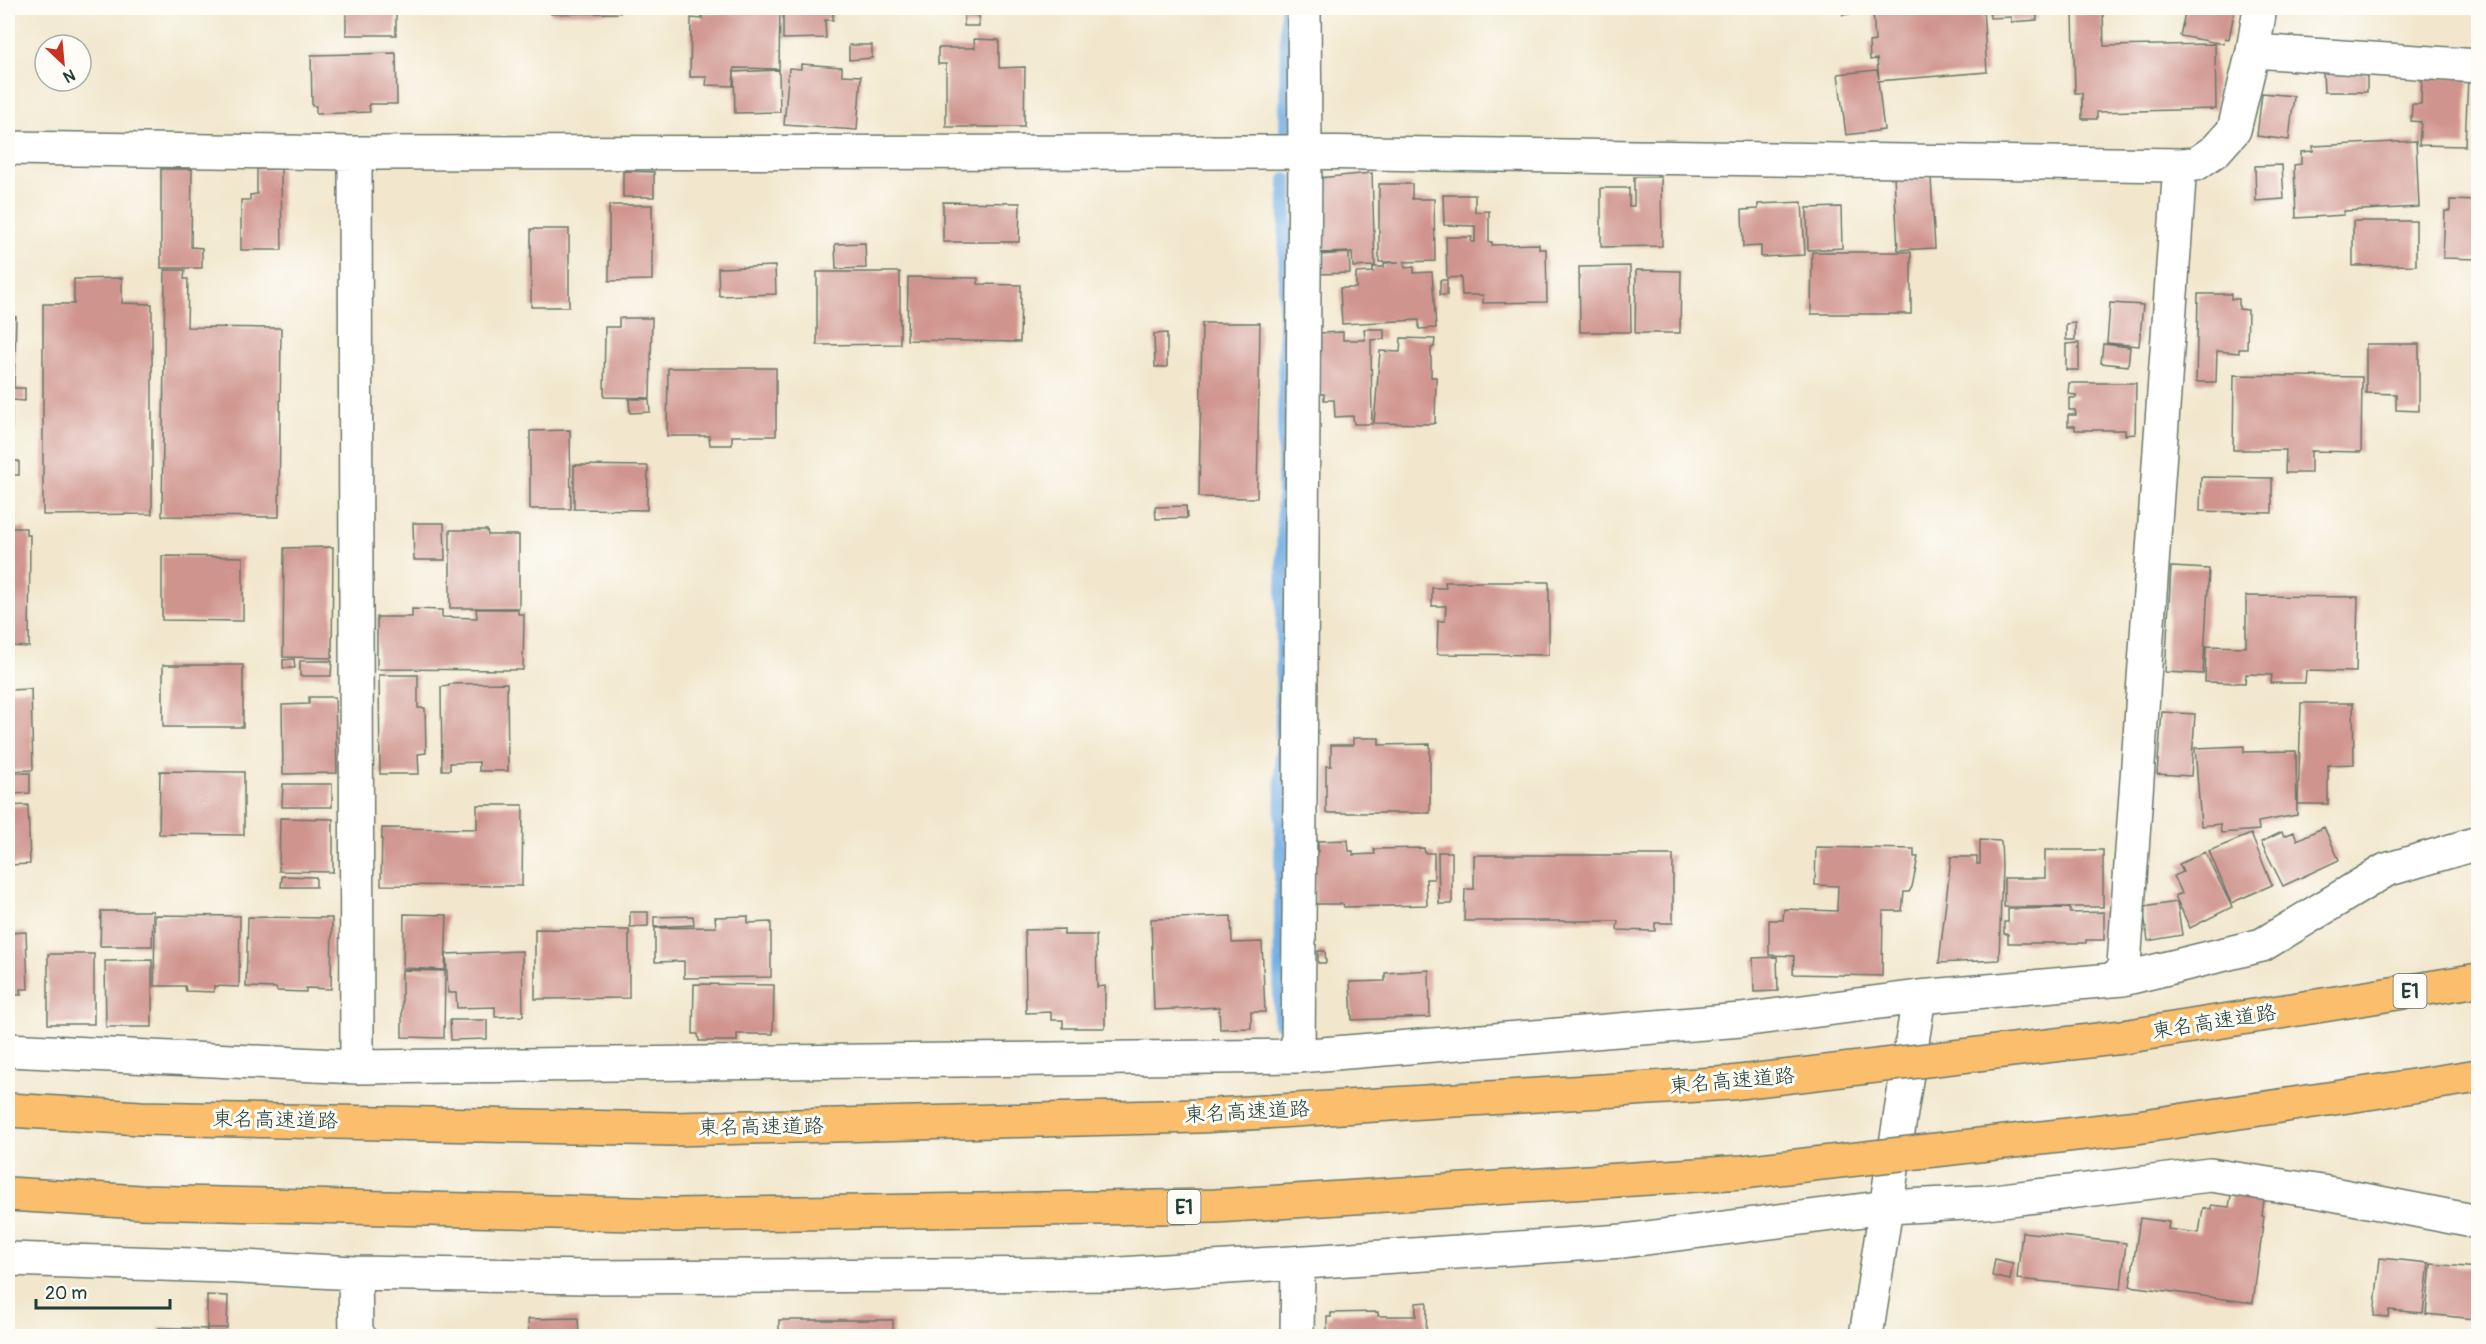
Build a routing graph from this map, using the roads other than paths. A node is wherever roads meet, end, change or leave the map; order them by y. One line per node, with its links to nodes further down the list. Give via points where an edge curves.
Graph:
1 (1304, 8): 6 (street)
2 (2260, 8): 3 (street)
3 (2253, 51): 4 (street); 8 (street, via 2234,130 2196,164)
4 (2478, 66)
5 (8, 148): 7 (street)
6 (1305, 152): 7 (street); 8 (street); 14 (street)
7 (355, 153): 15 (street)
8 (2180, 165): 10 (street)
9 (2478, 843): 10 (street, via 2386,870 2262,945)
10 (2123, 979): 12 (street)
11 (2478, 980): 17 (highway, 東名高速道路 / E1, bridge, via 2123,1037 1731,1083 1200,1116 673,1129 141,1118)
12 (1919, 997): 14 (street, via 1741,1020); 19 (street)
13 (8, 1050): 15 (street)
14 (1298, 1056): 15 (street)
15 (357, 1067)
16 (2478, 1076): 18 (highway, E1, bridge, via 2137,1127 1743,1172 1216,1206 674,1215 141,1202)
17 (8, 1110)
18 (8, 1194)
19 (1887, 1207): 20 (street, via 1986,1202 2210,1175); 22 (street, via 1623,1240); 26 (street)
20 (2478, 1222)
21 (8, 1260): 23 (street)
22 (1298, 1263): 23 (street, via 1121,1274); 25 (street)
23 (355, 1273): 24 (street)
24 (359, 1336)
25 (1297, 1336)
26 (1866, 1336)

